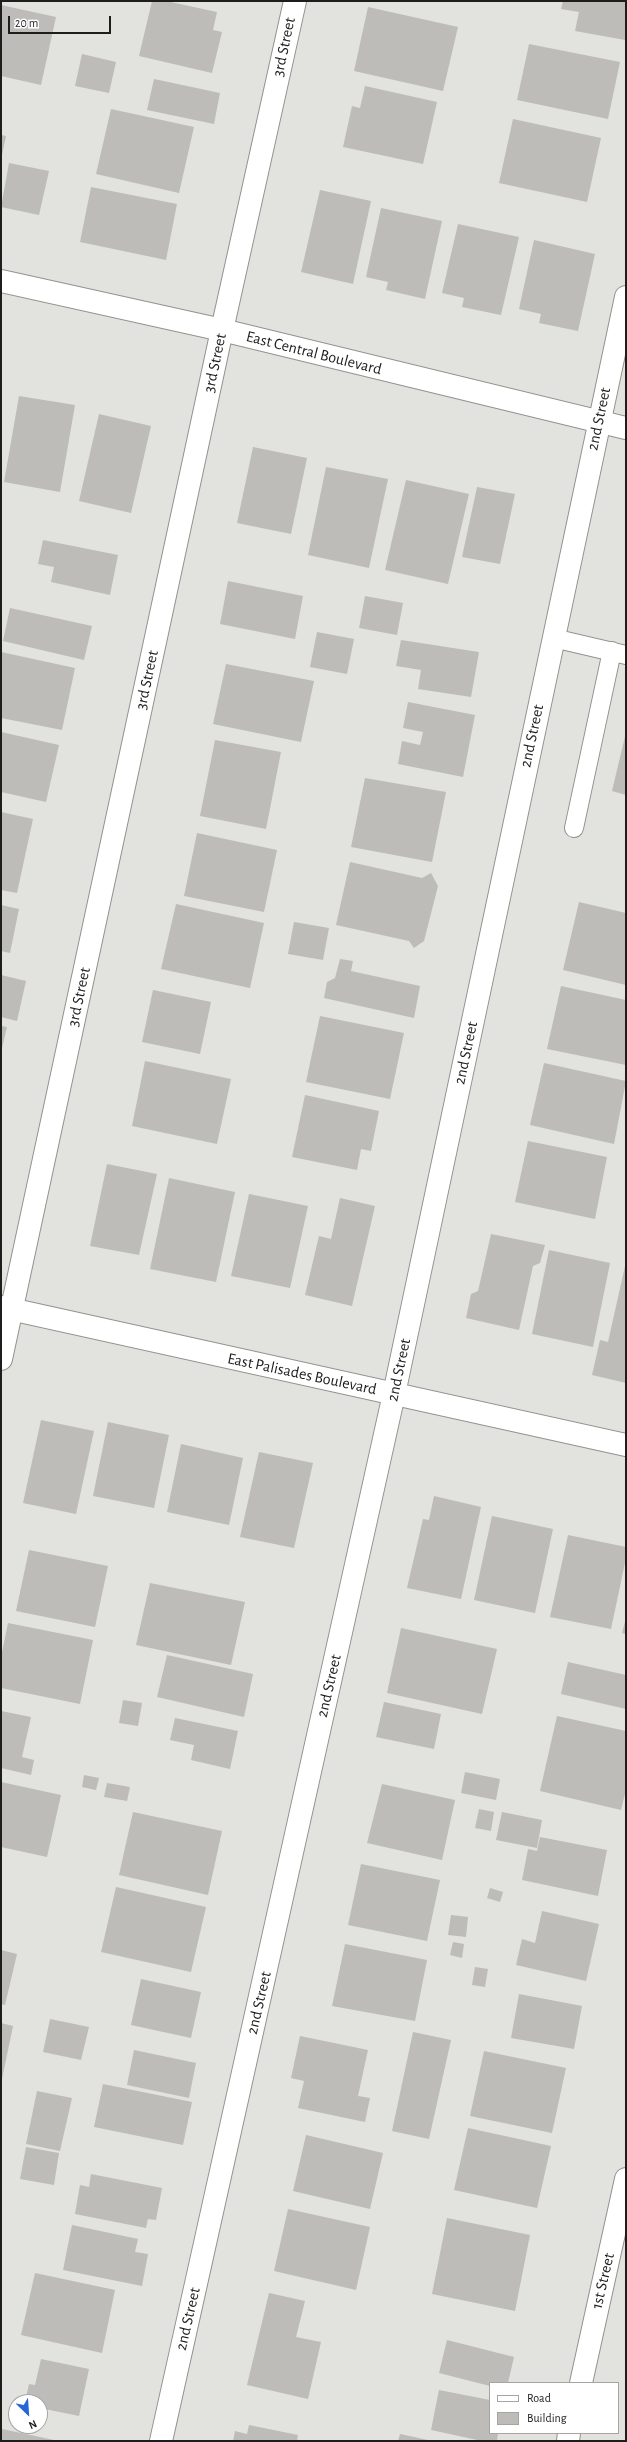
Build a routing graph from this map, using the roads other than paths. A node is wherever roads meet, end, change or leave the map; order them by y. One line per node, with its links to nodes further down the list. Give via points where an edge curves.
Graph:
1 (295, 1): 4 (street, 3rd Street)
2 (1, 281): 4 (street, East Central Boulevard)
3 (626, 297): 5 (street, 2nd Street)
4 (222, 330): 5 (street, East Central Boulevard); 10 (street, 3rd Street)
5 (598, 422): 6 (street, East Central Boulevard); 7 (street, 2nd Street)
6 (626, 428)
7 (553, 638): 8 (lane); 12 (street, 2nd Street)
8 (619, 653): 9 (lane)
9 (574, 828)
10 (7, 1308): 11 (street, 3rd Street); 12 (street, East Palisades Boulevard)
11 (1, 1359)
12 (394, 1394): 13 (street, East Palisades Boulevard); 16 (street, 2nd Street)
13 (626, 1445)
14 (626, 2179): 15 (street, 1st Street)
15 (581, 2382)
16 (161, 2441)

